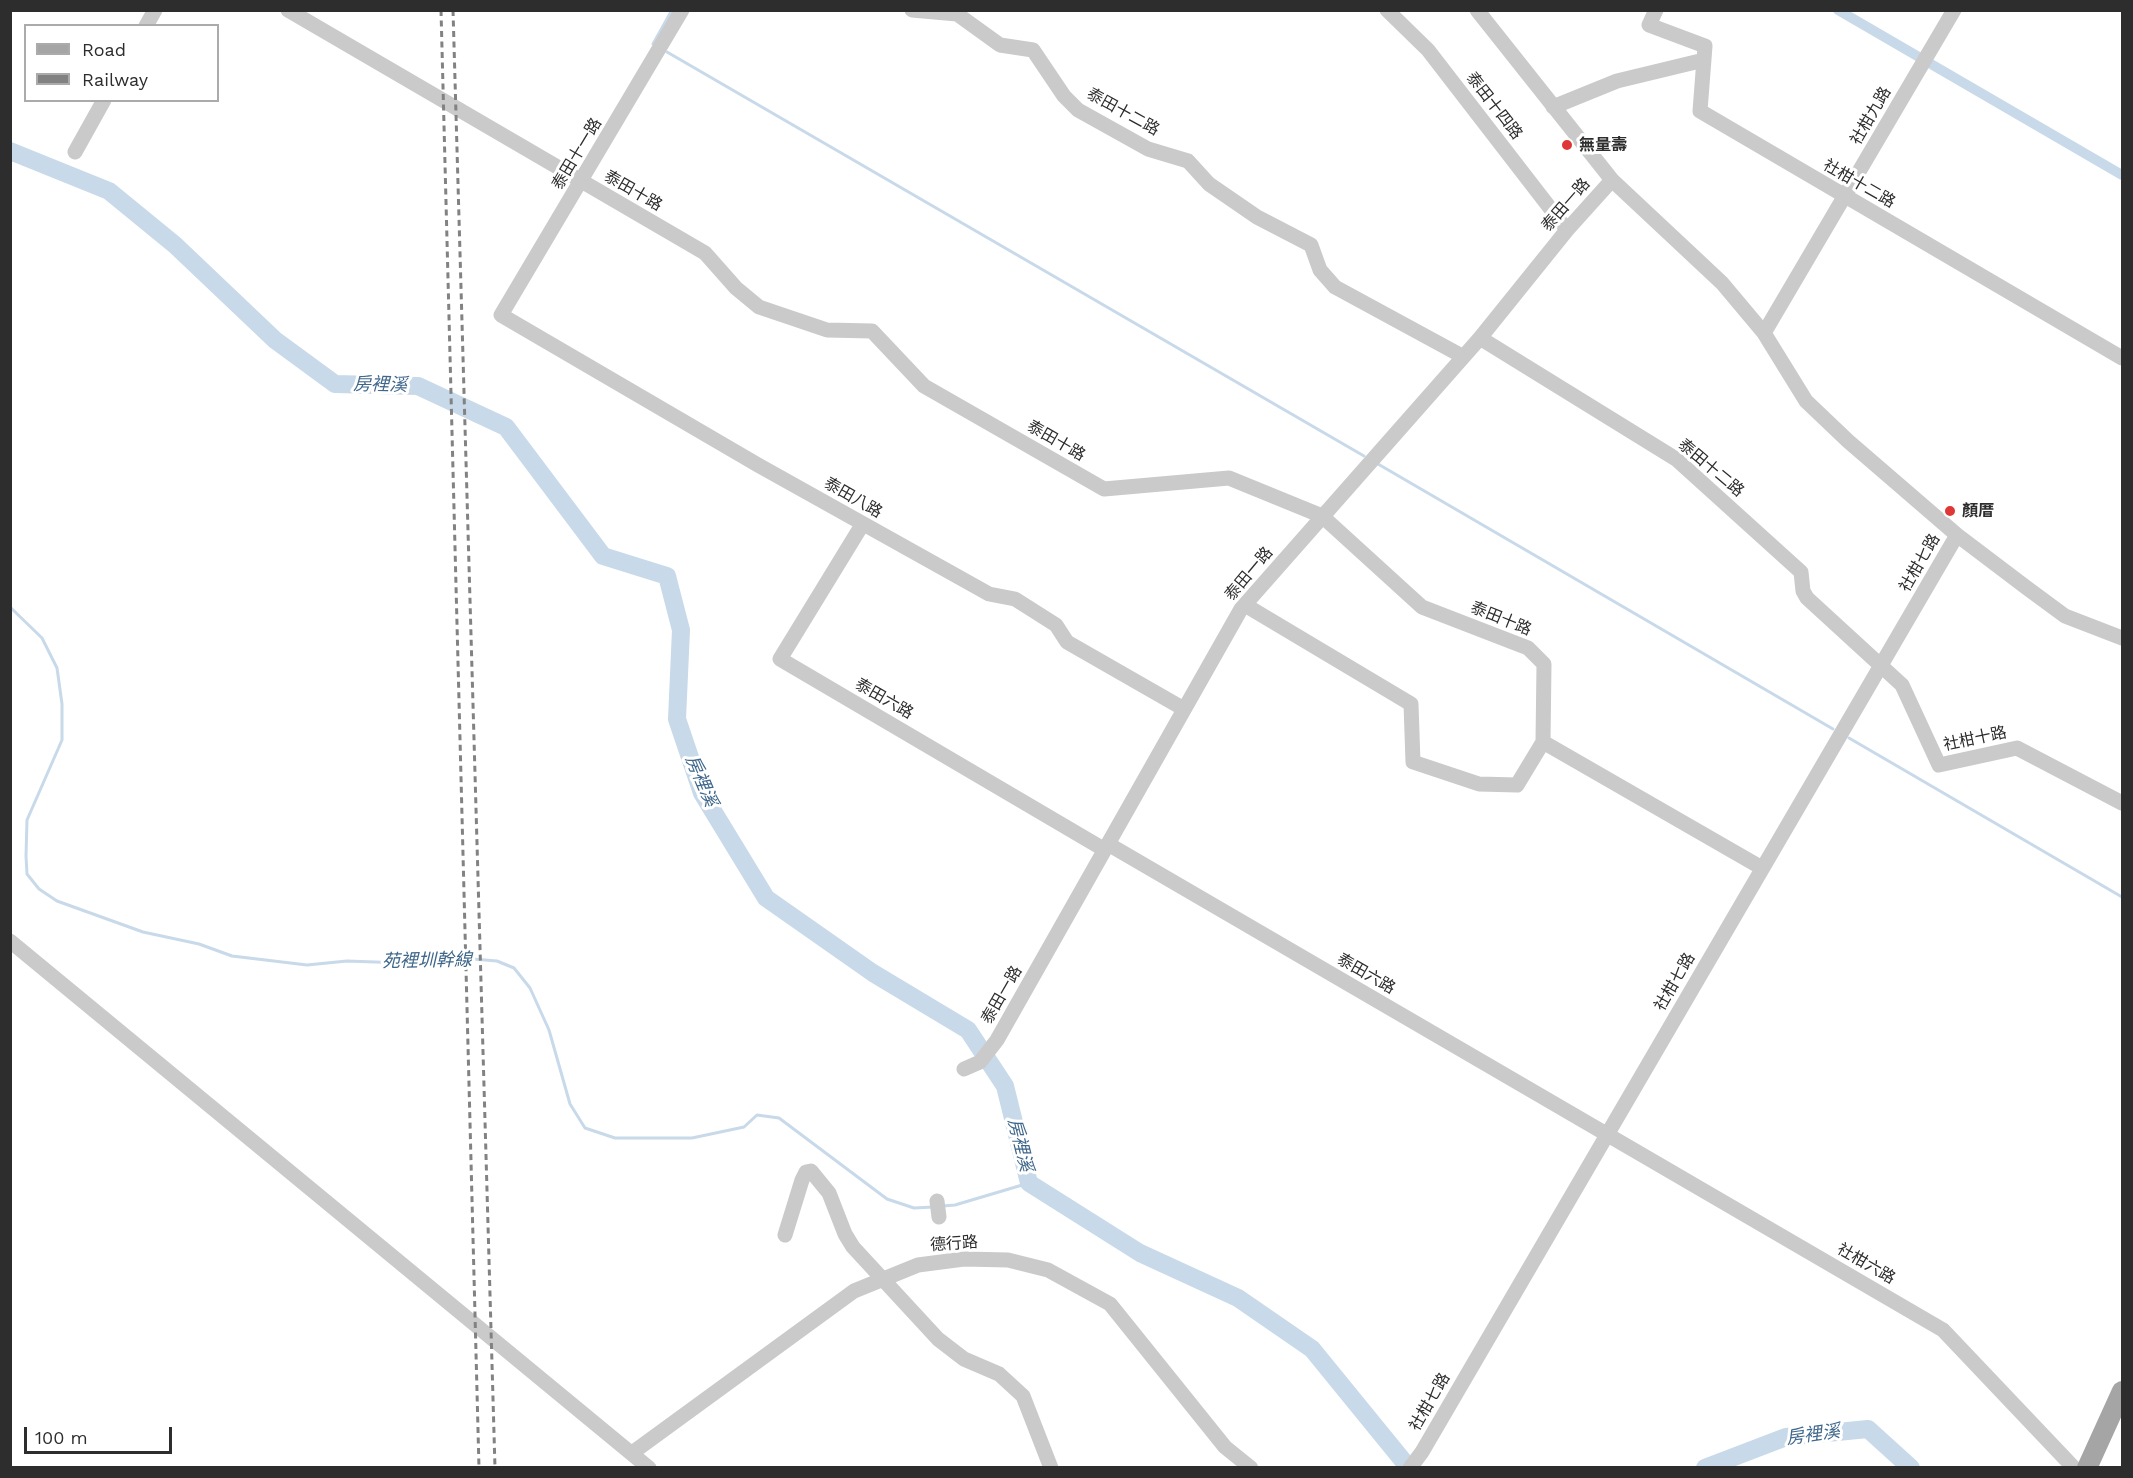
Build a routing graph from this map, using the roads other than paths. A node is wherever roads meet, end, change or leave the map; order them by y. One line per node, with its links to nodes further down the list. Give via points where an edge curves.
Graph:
1 (154, 10): 9 (street)
2 (288, 10): 15 (street, 泰田十路)
3 (682, 10): 15 (street, 泰田十一路)
4 (912, 10): 21 (street, 泰田十二路, via 957,14 1000,45 1034,50 1064,96 1078,110 1148,149 1188,161 1209,184 1257,217 1311,244 1320,270 1335,287)
5 (1387, 10): 17 (street, 泰田十四路, via 1428,50)
6 (1477, 10): 12 (street)
7 (1656, 10): 10 (street, via 1649,26 1705,46)
8 (1954, 10): 16 (street, 社柑九路)
9 (147, 24)
10 (1704, 60): 12 (street, via 1617,81); 16 (street, 社柑十二路, via 1700,111)
11 (103, 102): 13 (street)
12 (1553, 106): 14 (street)
13 (75, 152)
14 (1612, 180): 17 (street, 泰田一路); 19 (street, via 1722,283)
15 (582, 182): 18 (street, 泰田十一路); 23 (street, 泰田十路, via 705,253 759,307 828,330 872,331 924,386 1104,489 1228,478)
16 (1844, 197): 19 (street, 社柑九路); 22 (street, 社柑十二路)
17 (1567, 230): 20 (street, 泰田一路)
18 (501, 315): 24 (street, 泰田八路)
19 (1764, 333): 25 (street, via 1806,400)
20 (1480, 338): 21 (street, 泰田一路); 28 (street, 泰田十二路, via 1676,459 1801,572 1803,591 1808,598)
21 (1462, 356): 23 (street, 泰田一路)
22 (2122, 358)
23 (1322, 516): 26 (street, 泰田一路); 30 (street, 泰田十路, via 1422,607 1528,648 1544,664)
24 (862, 525): 29 (street, 泰田八路, via 988,594 1015,599 1056,625 1067,642); 32 (street, 泰田六路, via 780,659)
25 (1957, 535): 27 (street, via 2065,616); 28 (street, 社柑七路)
26 (1245, 605): 29 (street, 泰田一路); 30 (street, via 1412,705 1413,762 1479,784 1517,785)
27 (2122, 638)
28 (1880, 666): 31 (street, 社柑十路, via 1902,685 1940,765 2017,748); 33 (street, 社柑七路)
29 (1184, 709): 32 (street, 泰田一路)
30 (1543, 742): 33 (street)
31 (2122, 803)
32 (1107, 847): 35 (street, 泰田一路, via 993,1048 980,1062); 36 (street, 泰田六路)
33 (1762, 868): 36 (street, 社柑七路)
34 (10, 941): 42 (street)
35 (964, 1069)
36 (1606, 1136): 46 (street, 社柑七路); 47 (street, 社柑六路, via 1944,1330)
37 (937, 1201): 38 (street)
38 (939, 1217)
39 (785, 1235): 40 (street, via 802,1180 811,1171 829,1193 845,1234)
40 (882, 1278): 42 (street, 德行路, via 854,1292); 44 (street, via 950,1350 999,1374 1014,1386 1028,1405); 45 (street, 德行路, via 918,1265 964,1259 1008,1260 1047,1270 1110,1304 1225,1447)
41 (2122, 1391): 48 (main road)
42 (632, 1453): 43 (street)
43 (649, 1467)
44 (1051, 1467)
45 (1251, 1467)
46 (1410, 1467)
47 (2073, 1467)
48 (2087, 1467)

